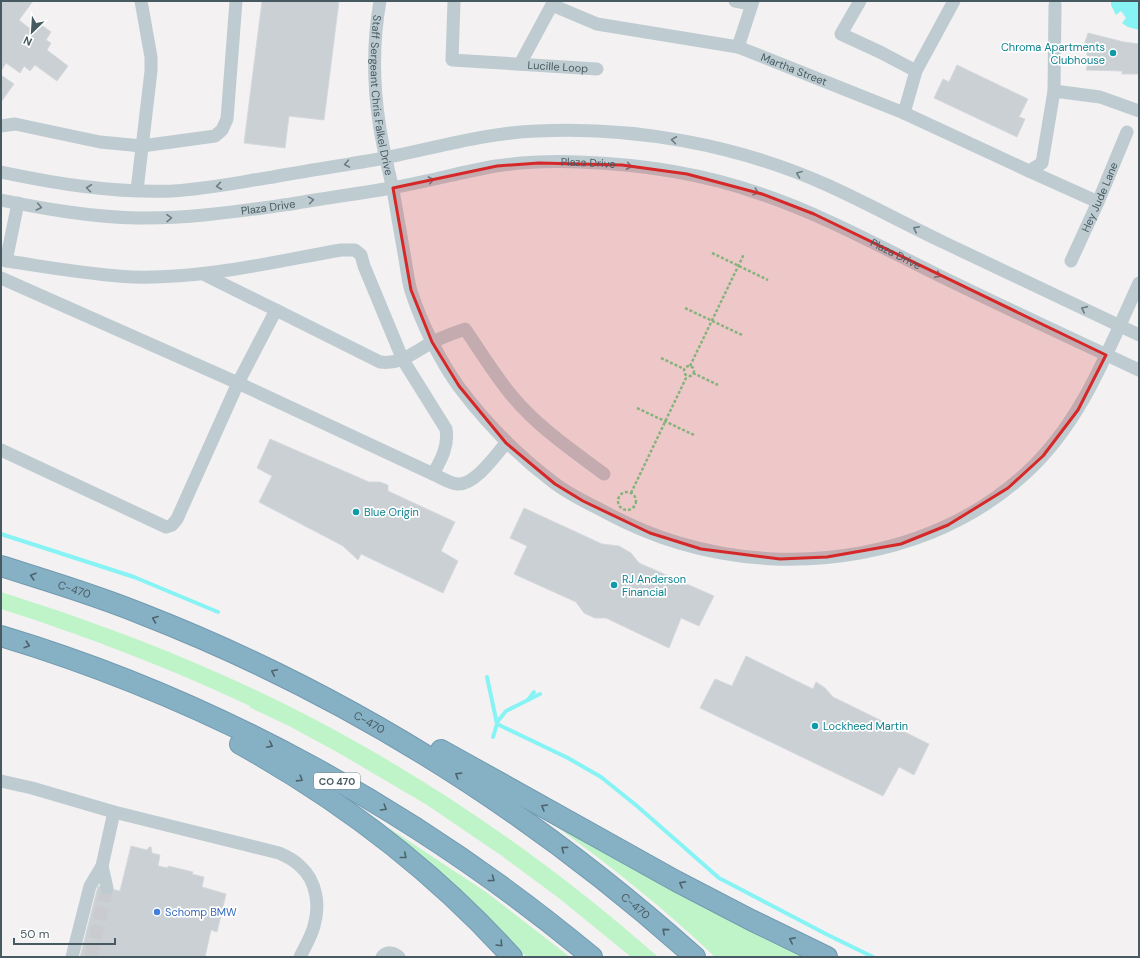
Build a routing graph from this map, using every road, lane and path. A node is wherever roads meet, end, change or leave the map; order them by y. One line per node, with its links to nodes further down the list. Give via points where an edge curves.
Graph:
1 (142, 1): 20 (street, via 151,57)
2 (236, 1): 20 (street, via 227,119 222,130 215,136)
3 (380, 1): 21 (street, Staff Sergeant Chris Falkel Drive, via 376,29 375,77)
4 (454, 1): 12 (street, Lucille Loop, via 452,60)
5 (735, 1): 9 (street)
6 (860, 1): 14 (street, via 841,34)
7 (954, 1): 14 (street)
8 (553, 3): 11 (street, Martha Street, via 596,24); 12 (street, Lucille Loop)
9 (752, 3): 11 (street)
10 (1055, 5): 15 (street)
11 (738, 47): 17 (street, Martha Street)
12 (520, 64): 13 (street, Lucille Loop)
13 (597, 69)
14 (916, 71): 17 (street)
15 (1054, 91): 16 (street, via 1100,97); 22 (street, via 1042,163)
16 (1139, 111)
17 (904, 113): 22 (street, Martha Street)
18 (1, 126): 20 (street, via 15,124 100,142)
19 (1127, 132): 27 (street, Hey Jude Lane)
20 (142, 146): 25 (street)
21 (385, 157): 24 (street, Staff Sergeant Chris Falkel Drive); 25 (street, one-way to 25, via 218,186 175,191); 41 (street, one-way to 21, via 826,185 765,161 694,143 625,133 537,131 493,134)
22 (1029, 171): 27 (street, Martha Street)
23 (1, 172): 25 (street, one-way to 23, via 100,189)
24 (392, 188): 28 (street, Plaza Drive, one-way to 24, via 97,216 175,218 220,214); 44 (street, Staff Sergeant Chris Falkel Drive, via 411,290); 45 (street, Plaza Drive, one-way to 45, via 497,166 539,163 622,165 687,174 762,194 814,214)
25 (137, 190)
26 (1, 200): 28 (street, Plaza Drive)
27 (1098, 202): 31 (street, Hey Jude Lane)
28 (18, 203): 32 (street)
29 (712, 254): 33 (path)
30 (744, 254): 33 (path)
31 (1071, 261)
32 (4, 263): 34 (street, via 134,277)
33 (738, 266): 36 (path); 40 (path)
34 (203, 274): 39 (street); 47 (street, via 341,250 355,250 361,255)
35 (1, 278): 53 (street)
36 (768, 280)
37 (1139, 283): 41 (street, Staff Sergeant Chris Falkel Drive)
38 (685, 308): 40 (path)
39 (276, 310): 47 (street, via 380,362); 53 (street)
40 (712, 321): 42 (path); 48 (path)
41 (1120, 326): 43 (street); 45 (street, Staff Sergeant Chris Falkel Drive)
42 (742, 335)
43 (1139, 335)
44 (432, 342): 47 (street); 58 (street, Staff Sergeant Chris Falkel Drive, via 459,386); 61 (street, via 465,328 499,380 533,418 557,440)
45 (1106, 355): 50 (street, Plaza Drive); 58 (street, Staff Sergeant Chris Falkel Drive, via 1081,404 1060,435 1043,456 1008,488 975,511 924,536 901,544 854,554 780,559 727,554 679,543 617,518 554,484)
46 (661, 358): 49 (path)
47 (403, 360): 60 (street, via 446,429 448,438 444,454)
48 (690, 366): 49 (path); 51 (path)
49 (684, 369): 52 (path)
50 (1139, 370)
51 (693, 373): 52 (path); 54 (path)
52 (687, 376): 56 (path)
53 (238, 383): 59 (street, via 177,519 166,527); 60 (street)
54 (718, 385)
55 (636, 408): 56 (path)
56 (665, 421): 57 (path); 62 (path)
57 (694, 434)
58 (506, 443): 60 (street, via 479,473 462,484 455,484)
59 (1, 450)
60 (433, 474)
61 (604, 474)
62 (631, 493): 62 (path, via 622,493 618,497 618,503 623,510 632,509 635,504 635,498)
63 (1, 566): 66 (highway, C-470, one-way to 63, via 148,616 72,588)
64 (1, 636): 65 (highway, CO 470, one-way to 65)
65 (54, 653): 75 (highway, one-way to 75, via 82,671 146,697 219,732 309,785 414,864 470,914); 76 (highway, CO 470, one-way to 76, via 188,706 255,737 329,776 405,821 475,867)
66 (309, 690): 77 (highway, C-470, one-way to 66, via 614,888 502,804 394,736); 78 (highway, one-way to 66, via 730,910 649,866 356,701)
67 (1, 781): 68 (street)
68 (114, 812): 69 (street); 72 (street, via 279,853 301,866 317,896 317,914 314,928)
69 (102, 866): 70 (street); 71 (street, via 90,886)
70 (107, 888)
71 (72, 957)
72 (300, 957)
73 (382, 957): 74 (street, via 389,952)
74 (400, 957)
75 (512, 957)
76 (592, 957)
77 (695, 957)
78 (827, 957)

